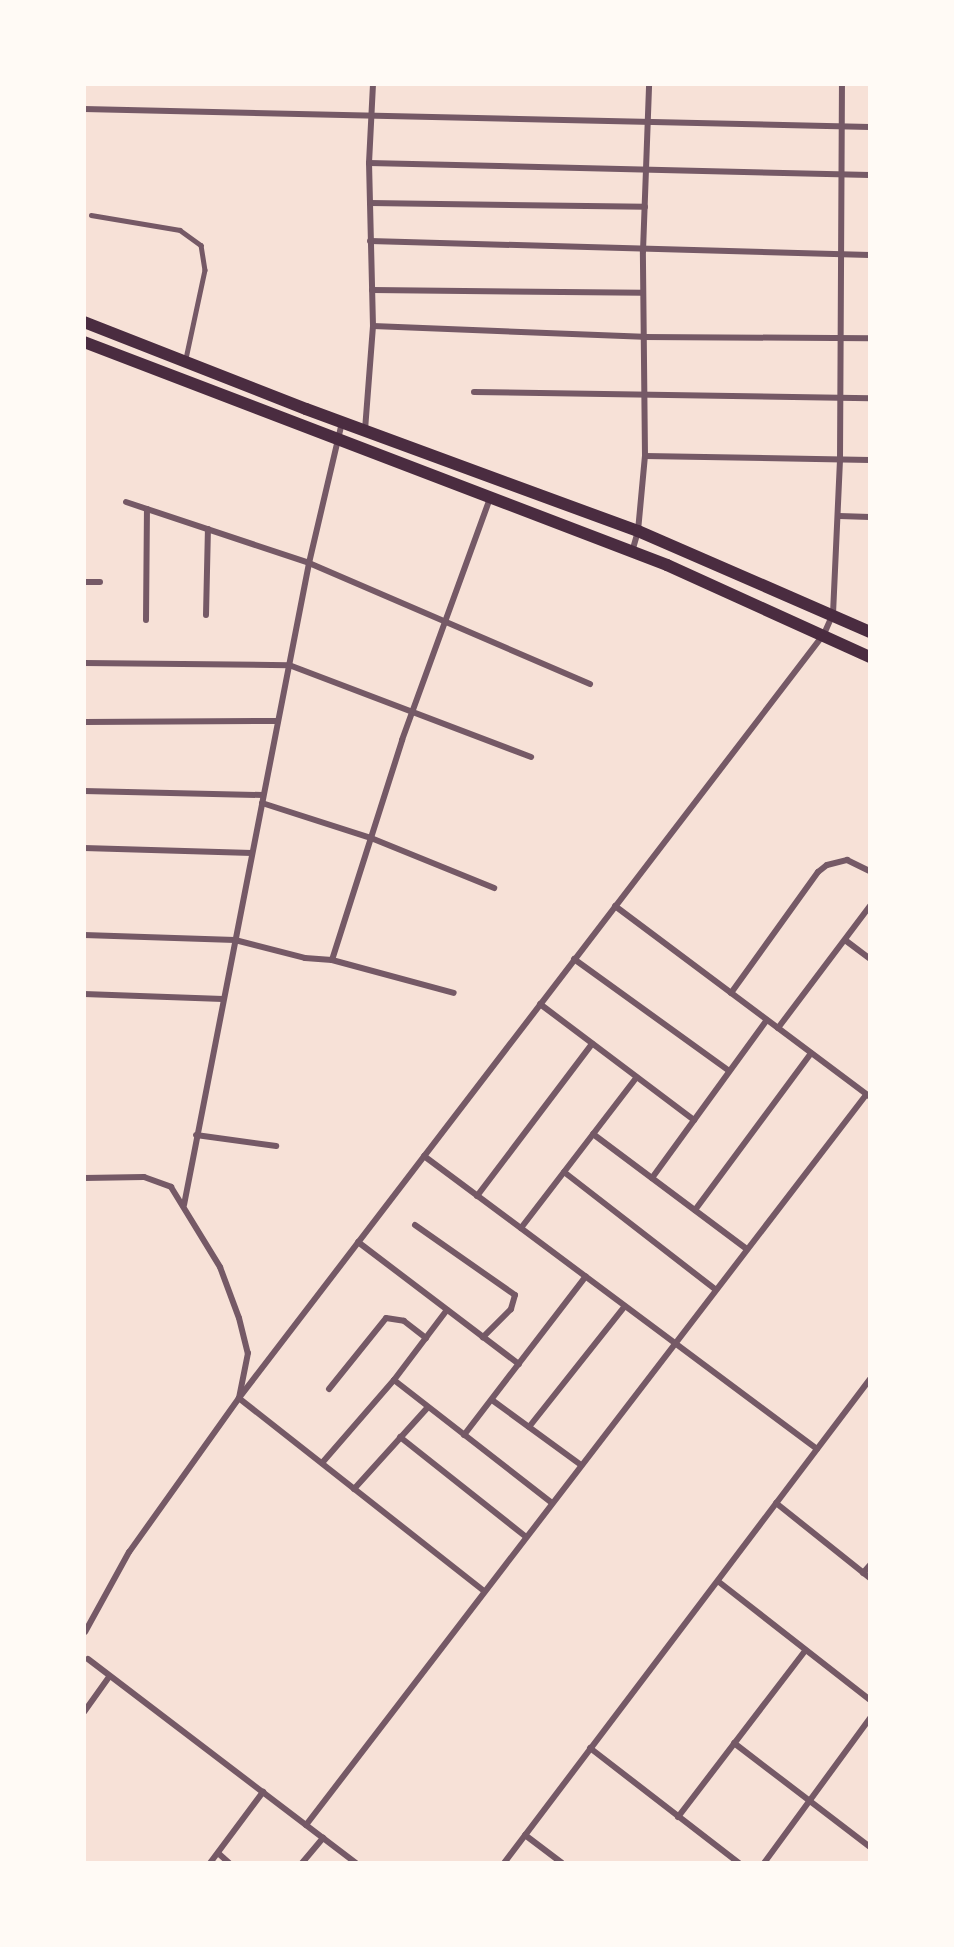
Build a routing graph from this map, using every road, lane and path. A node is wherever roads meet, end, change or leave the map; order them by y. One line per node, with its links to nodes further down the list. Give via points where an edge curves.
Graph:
1 (373, 84): 5 (street)
2 (649, 84): 6 (street)
3 (842, 84): 7 (street)
4 (84, 109): 5 (street)
5 (372, 115): 6 (street); 9 (street)
6 (649, 125): 7 (street); 10 (street)
7 (844, 127): 8 (street); 11 (street)
8 (870, 127)
9 (369, 164): 10 (street); 13 (street)
10 (647, 171): 11 (street); 14 (street)
11 (843, 174): 12 (street); 18 (street)
12 (870, 175)
13 (370, 203): 14 (street); 16 (street)
14 (645, 207): 17 (street)
15 (91, 215): 28 (lane, via 180,230 201,245 205,270)
16 (370, 242): 17 (street); 20 (street)
17 (643, 251): 18 (street); 21 (street)
18 (840, 254): 19 (street); 25 (street)
19 (870, 255)
20 (372, 290): 21 (street); 23 (street)
21 (643, 293): 24 (street)
22 (84, 322): 28 (main road)
23 (373, 326): 24 (street); 34 (street)
24 (643, 337): 25 (street); 30 (street)
25 (841, 338): 26 (street); 31 (street)
26 (870, 338)
27 (84, 342): 35 (main road)
28 (186, 362): 33 (main road)
29 (474, 392): 30 (street)
30 (643, 396): 31 (street); 36 (street)
31 (840, 398): 32 (street); 37 (street)
32 (870, 398)
33 (342, 422): 34 (main road); 35 (street)
34 (364, 430): 45 (main road)
35 (338, 438): 39 (main road); 47 (street)
36 (645, 456): 37 (street); 45 (street)
37 (840, 460): 38 (street); 42 (street)
38 (870, 460)
39 (490, 498): 46 (main road); 52 (street)
40 (126, 502): 41 (street)
41 (147, 509): 44 (street); 53 (street)
42 (839, 516): 43 (street); 50 (street)
43 (870, 517)
44 (208, 529): 47 (street); 51 (street)
45 (638, 531): 46 (street); 50 (main road)
46 (632, 552): 55 (main road)
47 (309, 562): 52 (street); 58 (street)
48 (84, 582): 49 (street)
49 (100, 582)
50 (834, 614): 54 (main road); 55 (street)
51 (206, 615)
52 (444, 619): 59 (street); 60 (street)
53 (146, 620)
54 (870, 632)
55 (824, 634): 56 (main road); 72 (street)
56 (870, 657)
57 (84, 663): 58 (street)
58 (289, 665): 60 (street); 61 (street)
59 (590, 684)
60 (413, 710): 63 (street); 67 (street)
61 (278, 721): 62 (street); 65 (street)
62 (84, 722)
63 (531, 757)
64 (84, 791): 65 (street)
65 (264, 795): 66 (street)
66 (262, 803): 67 (street); 69 (street)
67 (371, 838): 71 (street); 79 (street)
68 (84, 848): 69 (street)
69 (252, 853): 75 (street)
70 (870, 870): 81 (street, via 847,860 827,865 818,872)
71 (494, 888)
72 (615, 906): 77 (street); 81 (street)
73 (870, 906): 76 (street)
74 (84, 935): 75 (street)
75 (235, 940): 79 (street, via 305,958); 83 (street)
76 (845, 940): 78 (street); 86 (street)
77 (574, 959): 84 (street); 89 (street)
78 (870, 959)
79 (332, 960): 80 (street)
80 (454, 993)
81 (731, 993): 85 (street)
82 (84, 994): 83 (street)
83 (223, 999): 94 (street)
84 (540, 1004): 87 (street); 96 (street)
85 (767, 1020): 86 (street); 89 (street)
86 (778, 1028): 88 (street)
87 (592, 1044): 90 (street); 100 (street)
88 (812, 1053): 91 (street); 102 (street)
89 (728, 1070): 92 (street)
90 (637, 1077): 92 (street); 93 (street)
91 (868, 1096): 106 (street)
92 (694, 1120): 99 (street)
93 (593, 1134): 97 (street); 99 (street)
94 (196, 1135): 95 (street); 101 (street)
95 (276, 1146)
96 (424, 1156): 100 (street); 105 (street)
97 (564, 1172): 104 (street); 108 (street)
98 (84, 1178): 101 (street, via 158,1180 171,1187)
99 (652, 1178): 102 (street)
100 (477, 1196): 104 (street)
101 (184, 1205): 118 (street, via 219,1267 239,1318 248,1353)
102 (696, 1210): 106 (street)
103 (415, 1225): 111 (street, via 515,1295 511,1309)
104 (521, 1228): 107 (street)
105 (358, 1242): 110 (street); 118 (street)
106 (747, 1249): 108 (street)
107 (586, 1276): 109 (street); 114 (street)
108 (716, 1290): 113 (street)
109 (625, 1306): 113 (street); 121 (street)
110 (447, 1310): 111 (street); 112 (street)
111 (483, 1337): 114 (street)
112 (426, 1338): 116 (street); 117 (street, via 404,1321 386,1318)
113 (675, 1343): 124 (street); 126 (street)
114 (519, 1364): 119 (street)
115 (870, 1379): 124 (street)
116 (394, 1380): 120 (street); 125 (street)
117 (329, 1389)
118 (239, 1398): 125 (street); 136 (street, via 129,1552)
119 (492, 1400): 121 (street); 122 (street)
120 (428, 1407): 122 (street); 123 (street)
121 (529, 1427): 126 (street)
122 (464, 1435): 128 (street)
123 (400, 1437): 127 (street); 130 (street)
124 (817, 1449): 129 (street)
125 (322, 1463): 127 (street)
126 (581, 1465): 128 (street)
127 (354, 1489): 135 (street)
128 (552, 1503): 130 (street)
129 (776, 1503): 132 (street); 134 (street)
130 (526, 1537): 135 (street)
131 (870, 1564): 132 (street)
132 (863, 1573): 133 (street)
133 (870, 1578)
134 (719, 1582): 137 (street); 144 (street)
135 (484, 1592): 148 (street)
136 (86, 1632)
137 (805, 1651): 140 (street); 143 (street)
138 (88, 1659): 139 (street)
139 (109, 1677): 141 (street); 145 (street)
140 (870, 1700)
141 (84, 1712)
142 (870, 1718): 146 (street)
143 (734, 1743): 146 (street); 147 (street)
144 (590, 1748): 147 (street); 149 (street)
145 (263, 1792): 148 (street); 152 (street)
146 (811, 1801): 151 (street); 160 (street)
147 (678, 1817): 159 (street)
148 (306, 1825): 150 (street)
149 (525, 1834): 157 (street); 158 (street)
150 (323, 1838): 155 (street); 156 (street)
151 (870, 1847)
152 (218, 1853): 153 (street); 154 (street)
153 (210, 1863)
154 (229, 1863)
155 (302, 1863)
156 (356, 1863)
157 (504, 1863)
158 (562, 1863)
159 (739, 1863)
160 (764, 1863)

